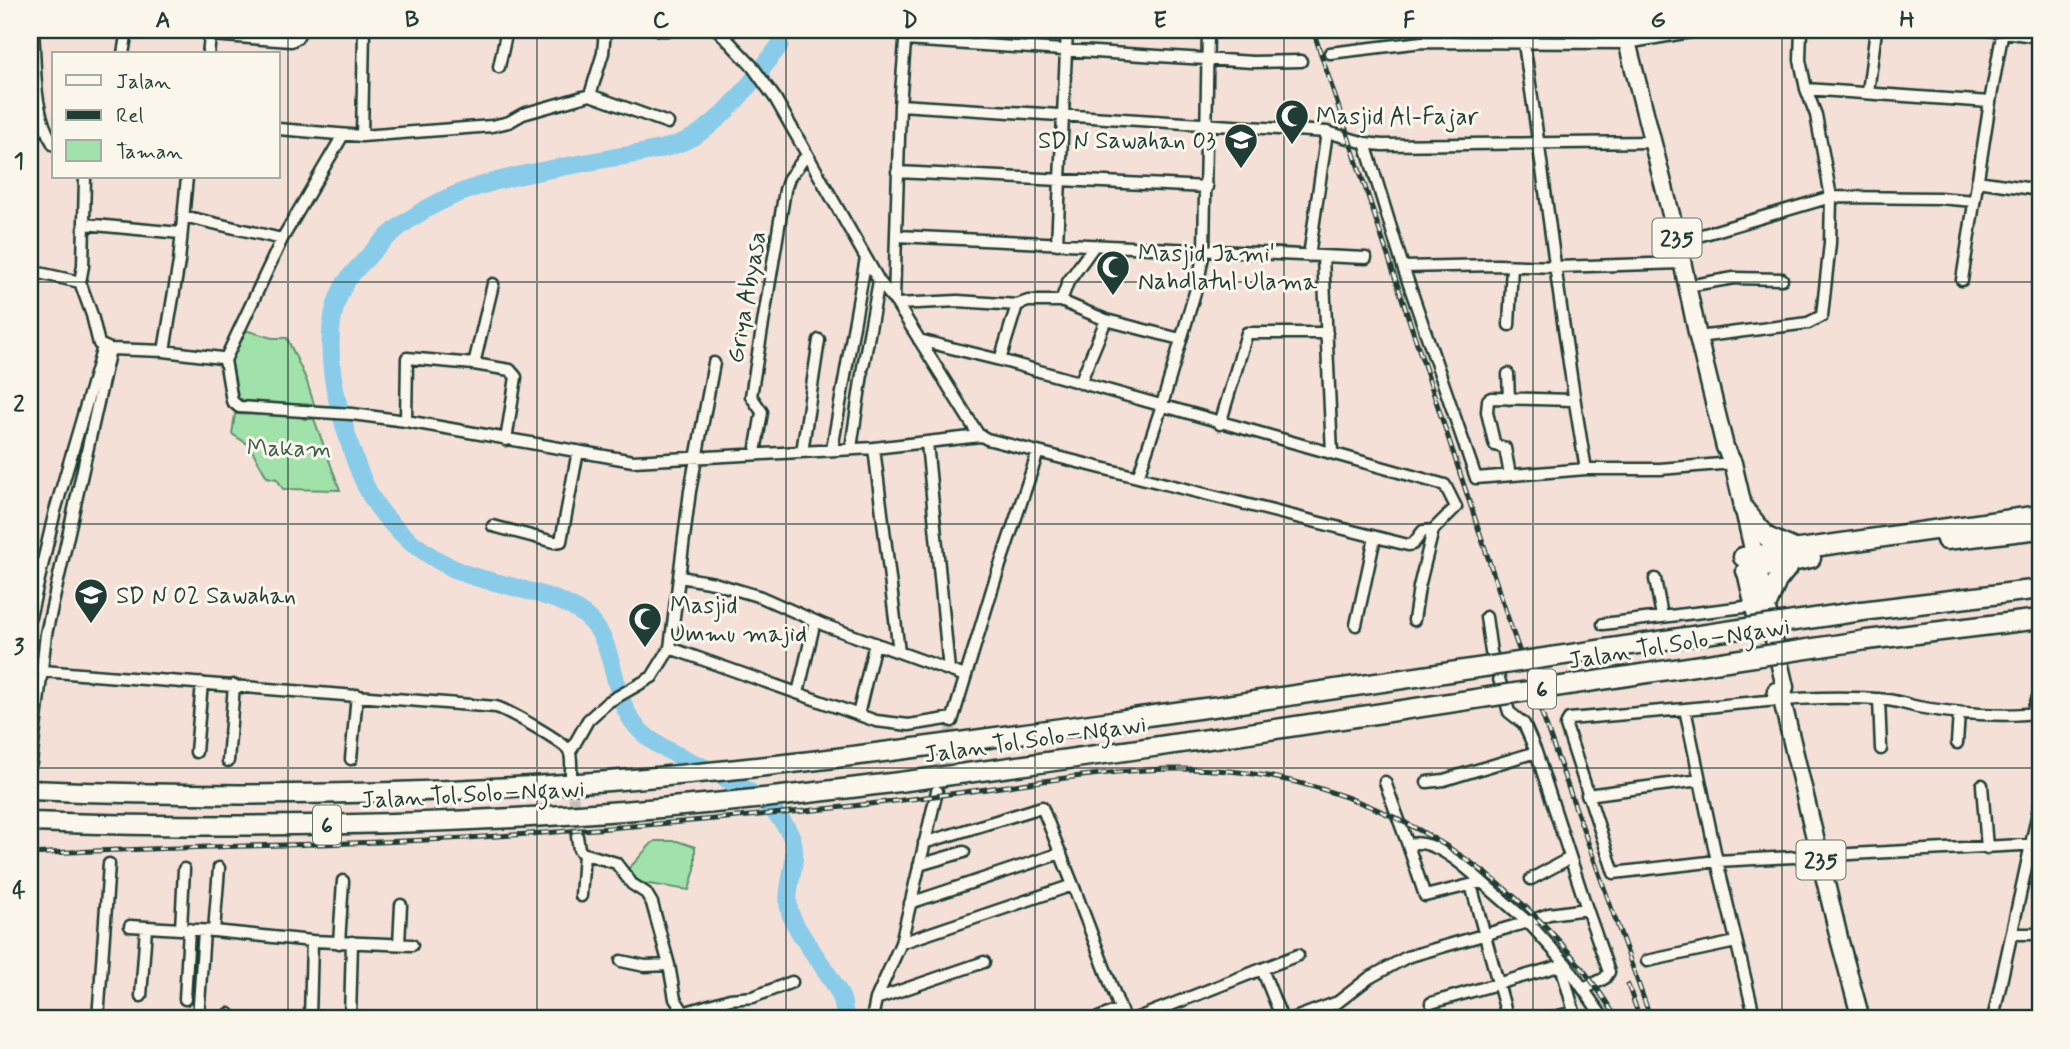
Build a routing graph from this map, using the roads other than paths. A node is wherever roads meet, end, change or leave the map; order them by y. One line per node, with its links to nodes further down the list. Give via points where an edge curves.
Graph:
1 (33, 30): 41 (street, via 42,120)
2 (127, 30): 23 (street)
3 (301, 30): 17 (street, via 291,40)
4 (364, 30): 40 (street)
5 (507, 30): 28 (street)
6 (606, 30): 31 (street)
7 (660, 30): 8 (street)
8 (667, 30)
9 (718, 30): 45 (street, via 765,84)
10 (1068, 30): 22 (street)
11 (1208, 30): 26 (street)
12 (1701, 30): 19 (street)
13 (1801, 30): 29 (street, via 1800,60)
14 (1876, 30): 30 (street)
15 (1990, 30): 16 (street)
16 (2003, 31): 20 (street); 32 (street)
17 (211, 33): 24 (street)
18 (905, 35): 22 (street); 33 (street)
19 (1626, 36): 21 (street); 42 (main road, 235)
20 (2040, 37)
21 (1524, 44): 25 (street, via 1422,42); 44 (street)
22 (1068, 50): 26 (street); 34 (street)
23 (123, 52)
24 (208, 52)
25 (1330, 53)
26 (1208, 59): 27 (street); 36 (street)
27 (1301, 61)
28 (499, 67)
29 (1806, 89): 30 (street); 53 (street, via 1816,115)
30 (1868, 92): 32 (street)
31 (590, 95): 35 (street); 40 (street, via 492,126)
32 (1990, 102): 50 (street)
33 (900, 105): 34 (street); 46 (street)
34 (1063, 115): 36 (street); 49 (street)
35 (668, 123)
36 (1208, 124): 38 (street); 51 (street)
37 (280, 129): 39 (street)
38 (1327, 132): 43 (street); 64 (street)
39 (343, 135): 40 (street); 59 (street)
40 (362, 136)
41 (52, 141)
42 (1654, 142): 44 (street); 60 (main road, 235)
43 (1365, 143): 44 (street); 70 (street)
44 (1540, 144): 71 (street)
45 (806, 156): 65 (street); 105 (street, Griya Abyasa, via 785,190 751,396 762,410)
46 (897, 172): 49 (street); 58 (street)
47 (85, 178): 56 (street)
48 (187, 178): 55 (street)
49 (1060, 179): 51 (street); 61 (street)
50 (1977, 181): 52 (street); 54 (street)
51 (1207, 187): 63 (street)
52 (2040, 190)
53 (1831, 197): 54 (street); 60 (street); 85 (street, via 1820,318)
54 (1974, 201): 74 (street)
55 (183, 216): 57 (street); 59 (street)
56 (84, 224): 57 (street); 76 (street)
57 (180, 233): 90 (street)
58 (896, 236): 61 (street); 80 (street)
59 (282, 239): 91 (street)
60 (1678, 242): 68 (main road, 235)
61 (1057, 244): 62 (street)
62 (1094, 246): 63 (street); 79 (street, via 1068,282)
63 (1204, 251): 64 (street); 86 (street)
64 (1309, 256): 66 (street)
65 (866, 257): 75 (street); 108 (street)
66 (1323, 257): 67 (street); 84 (street)
67 (1366, 258)
68 (1682, 263): 71 (street); 78 (main road, 235)
69 (1512, 265): 70 (street); 71 (street); 83 (street)
70 (1403, 267): 116 (street, via 1476,478)
71 (1557, 267): 98 (street)
72 (30, 271): 76 (street)
73 (1782, 279): 78 (street, via 1734,278)
74 (1962, 280)
75 (879, 281): 80 (street); 106 (street)
76 (79, 282): 89 (street, via 98,341)
77 (493, 284): 94 (street)
78 (1687, 286): 85 (main road, 235)
79 (1061, 301): 81 (street); 82 (street)
80 (895, 302): 81 (street); 88 (street)
81 (1017, 305): 92 (street)
82 (1107, 320): 86 (street); 96 (street)
83 (1509, 325)
84 (1327, 332): 101 (street, via 1247,333); 112 (street)
85 (1698, 337): 114 (main road, 235)
86 (1180, 339): 99 (street)
87 (819, 340): 110 (street)
88 (919, 340): 92 (street); 102 (street)
89 (106, 348): 90 (street); 131 (street, via 55,511); 141 (street)
90 (164, 351): 91 (street)
91 (225, 360): 100 (street, via 232,401 237,406)
92 (1000, 360): 96 (street)
93 (714, 363): 113 (street)
94 (474, 364): 100 (street, via 407,358); 103 (street, via 515,374)
95 (1508, 374): 97 (street)
96 (1080, 383): 99 (street)
97 (1509, 399): 98 (street); 116 (street, via 1491,398 1486,405 1495,445 1505,448)
98 (1573, 400): 115 (street)
99 (1162, 405): 101 (street); 117 (street)
100 (406, 421): 103 (street)
101 (1220, 424): 112 (street)
102 (980, 436): 104 (street); 111 (street)
103 (506, 440): 109 (street)
104 (927, 443): 107 (street); 142 (street)
105 (756, 447)
106 (851, 448): 107 (street); 108 (street)
107 (874, 448): 140 (street)
108 (832, 449): 110 (street)
109 (578, 451): 113 (street, via 633,461); 120 (street, via 561,541)
110 (802, 452): 113 (street)
111 (1038, 452): 117 (street); 143 (street)
112 (1332, 453): 122 (street, via 1445,485 1456,507)
113 (696, 459): 126 (street)
114 (1728, 464): 115 (street); 118 (main road, 235)
115 (1586, 469): 116 (street)
116 (1510, 474)
117 (1138, 477): 123 (street)
118 (1736, 498): 124 (highway, via 1767,537); 125 (main road, 235)
119 (2040, 515): 124 (highway)
120 (493, 526)
121 (2040, 529): 124 (highway)
122 (1433, 530): 123 (street, via 1423,531 1410,545); 134 (street)
123 (1375, 537): 137 (street)
124 (1793, 555): 125 (highway); 129 (highway)
125 (1749, 563): 129 (main road, 235)
126 (680, 577): 135 (street, via 741,590); 139 (street)
127 (1655, 579): 130 (street)
128 (2040, 589): 168 (highway, Jalan Tol Solo–Ngawi / 6, bridge, via 836,758 610,781 286,794)
129 (1759, 608): 130 (street); 150 (main road, 235, via 1785,687)
130 (1662, 616): 136 (street)
131 (30, 617)
132 (1486, 617): 159 (street, via 1509,712 1524,724)
133 (2040, 619): 172 (highway, Jalan Tol Solo–Ngawi / 6, bridge, via 1867,640 869,786 624,811 293,826)
134 (1414, 620)
135 (815, 621): 138 (street); 147 (street)
136 (1602, 624)
137 (1356, 625)
138 (875, 643): 140 (street); 154 (street)
139 (670, 648): 147 (street); 158 (street, via 652,677 608,702 588,720)
140 (900, 652): 142 (street)
141 (35, 670): 144 (street); 162 (street)
142 (949, 670): 143 (street)
143 (965, 676): 154 (street, via 953,719 891,724)
144 (202, 683): 145 (street); 157 (street)
145 (233, 685): 148 (street); 161 (street)
146 (2040, 692): 153 (street)
147 (798, 693): 154 (street)
148 (357, 695): 158 (street, via 496,707 515,714); 160 (street)
149 (1879, 699): 150 (street); 152 (street); 156 (street)
150 (1782, 700): 151 (street); 181 (main road, 235)
151 (1685, 709): 164 (street); 170 (street, via 1569,719 1566,726)
152 (1959, 713): 153 (street); 155 (street)
153 (2036, 713)
154 (858, 715)
155 (1957, 743)
156 (1881, 749)
157 (195, 752)
158 (570, 752): 163 (street)
159 (1536, 752): 166 (street); 182 (street)
160 (351, 759)
161 (228, 761)
162 (30, 763)
163 (571, 774)
164 (1700, 780): 170 (street); 183 (street)
165 (1385, 782): 176 (street)
166 (1427, 782)
167 (1982, 785): 177 (street)
168 (30, 790)
169 (937, 791): 174 (street)
170 (1587, 796): 183 (street, via 1614,873)
171 (2040, 803): 175 (street)
172 (30, 822)
173 (577, 836): 180 (street)
174 (924, 843): 179 (street, via 1042,807); 185 (street)
175 (2036, 844): 177 (street); 203 (street)
176 (1408, 845): 190 (street, via 1426,842); 192 (street, via 1424,896)
177 (1987, 848): 181 (street)
178 (964, 852): 185 (street)
179 (1061, 853): 191 (street); 194 (street)
180 (584, 854): 193 (street); 216 (street, via 616,863 632,884 646,893)
181 (1820, 855): 183 (street); 242 (main road, 235)
182 (1570, 858): 188 (street); 196 (street)
183 (1717, 861): 207 (street)
184 (109, 864): 229 (street)
185 (919, 865): 194 (street)
186 (219, 868): 201 (street)
187 (184, 869): 200 (street)
188 (1531, 879)
189 (343, 881): 208 (street)
190 (1482, 882): 192 (street); 197 (street)
191 (1073, 885): 209 (street); 226 (street)
192 (1471, 885): 202 (street)
193 (581, 896)
194 (910, 903): 209 (street)
195 (401, 905): 210 (street)
196 (1587, 909): 197 (street); 221 (street, via 1609,972)
197 (1528, 922): 202 (street); 217 (street)
198 (130, 926): 199 (street)
199 (146, 928): 200 (street); 222 (street)
200 (185, 929): 201 (street); 223 (street)
201 (209, 931): 205 (street); 230 (street)
202 (1484, 934): 220 (street); 237 (street, via 1407,957 1338,1002)
203 (2012, 934): 204 (street); 243 (street)
204 (2040, 934)
205 (312, 941): 208 (street); 231 (street)
206 (352, 942): 208 (street); 210 (street); 232 (street)
207 (1736, 942): 214 (street); 241 (street)
208 (339, 943)
209 (901, 943): 224 (street)
210 (399, 944): 211 (street)
211 (412, 945)
212 (1298, 955): 218 (street)
213 (621, 961): 216 (street)
214 (1647, 961)
215 (984, 962): 224 (street)
216 (669, 965): 227 (street, via 675,999)
217 (1564, 965): 220 (street); 221 (street); 228 (street)
218 (1262, 970): 235 (street); 236 (street)
219 (792, 982): 227 (street)
220 (1497, 984): 225 (street); 238 (street)
221 (1584, 989): 240 (street)
222 (141, 996)
223 (185, 999)
224 (876, 999): 233 (street)
225 (1431, 1003)
226 (1122, 1014): 234 (street)
227 (686, 1016)
228 (1575, 1016): 239 (street)
229 (98, 1019)
230 (198, 1019)
231 (310, 1019)
232 (350, 1019)
233 (872, 1019)
234 (1096, 1019)
235 (1135, 1019)
236 (1282, 1019)
237 (1292, 1019)
238 (1508, 1019)
239 (1547, 1019)
240 (1604, 1019)
241 (1755, 1019)
242 (1861, 1019)
243 (1993, 1019)

